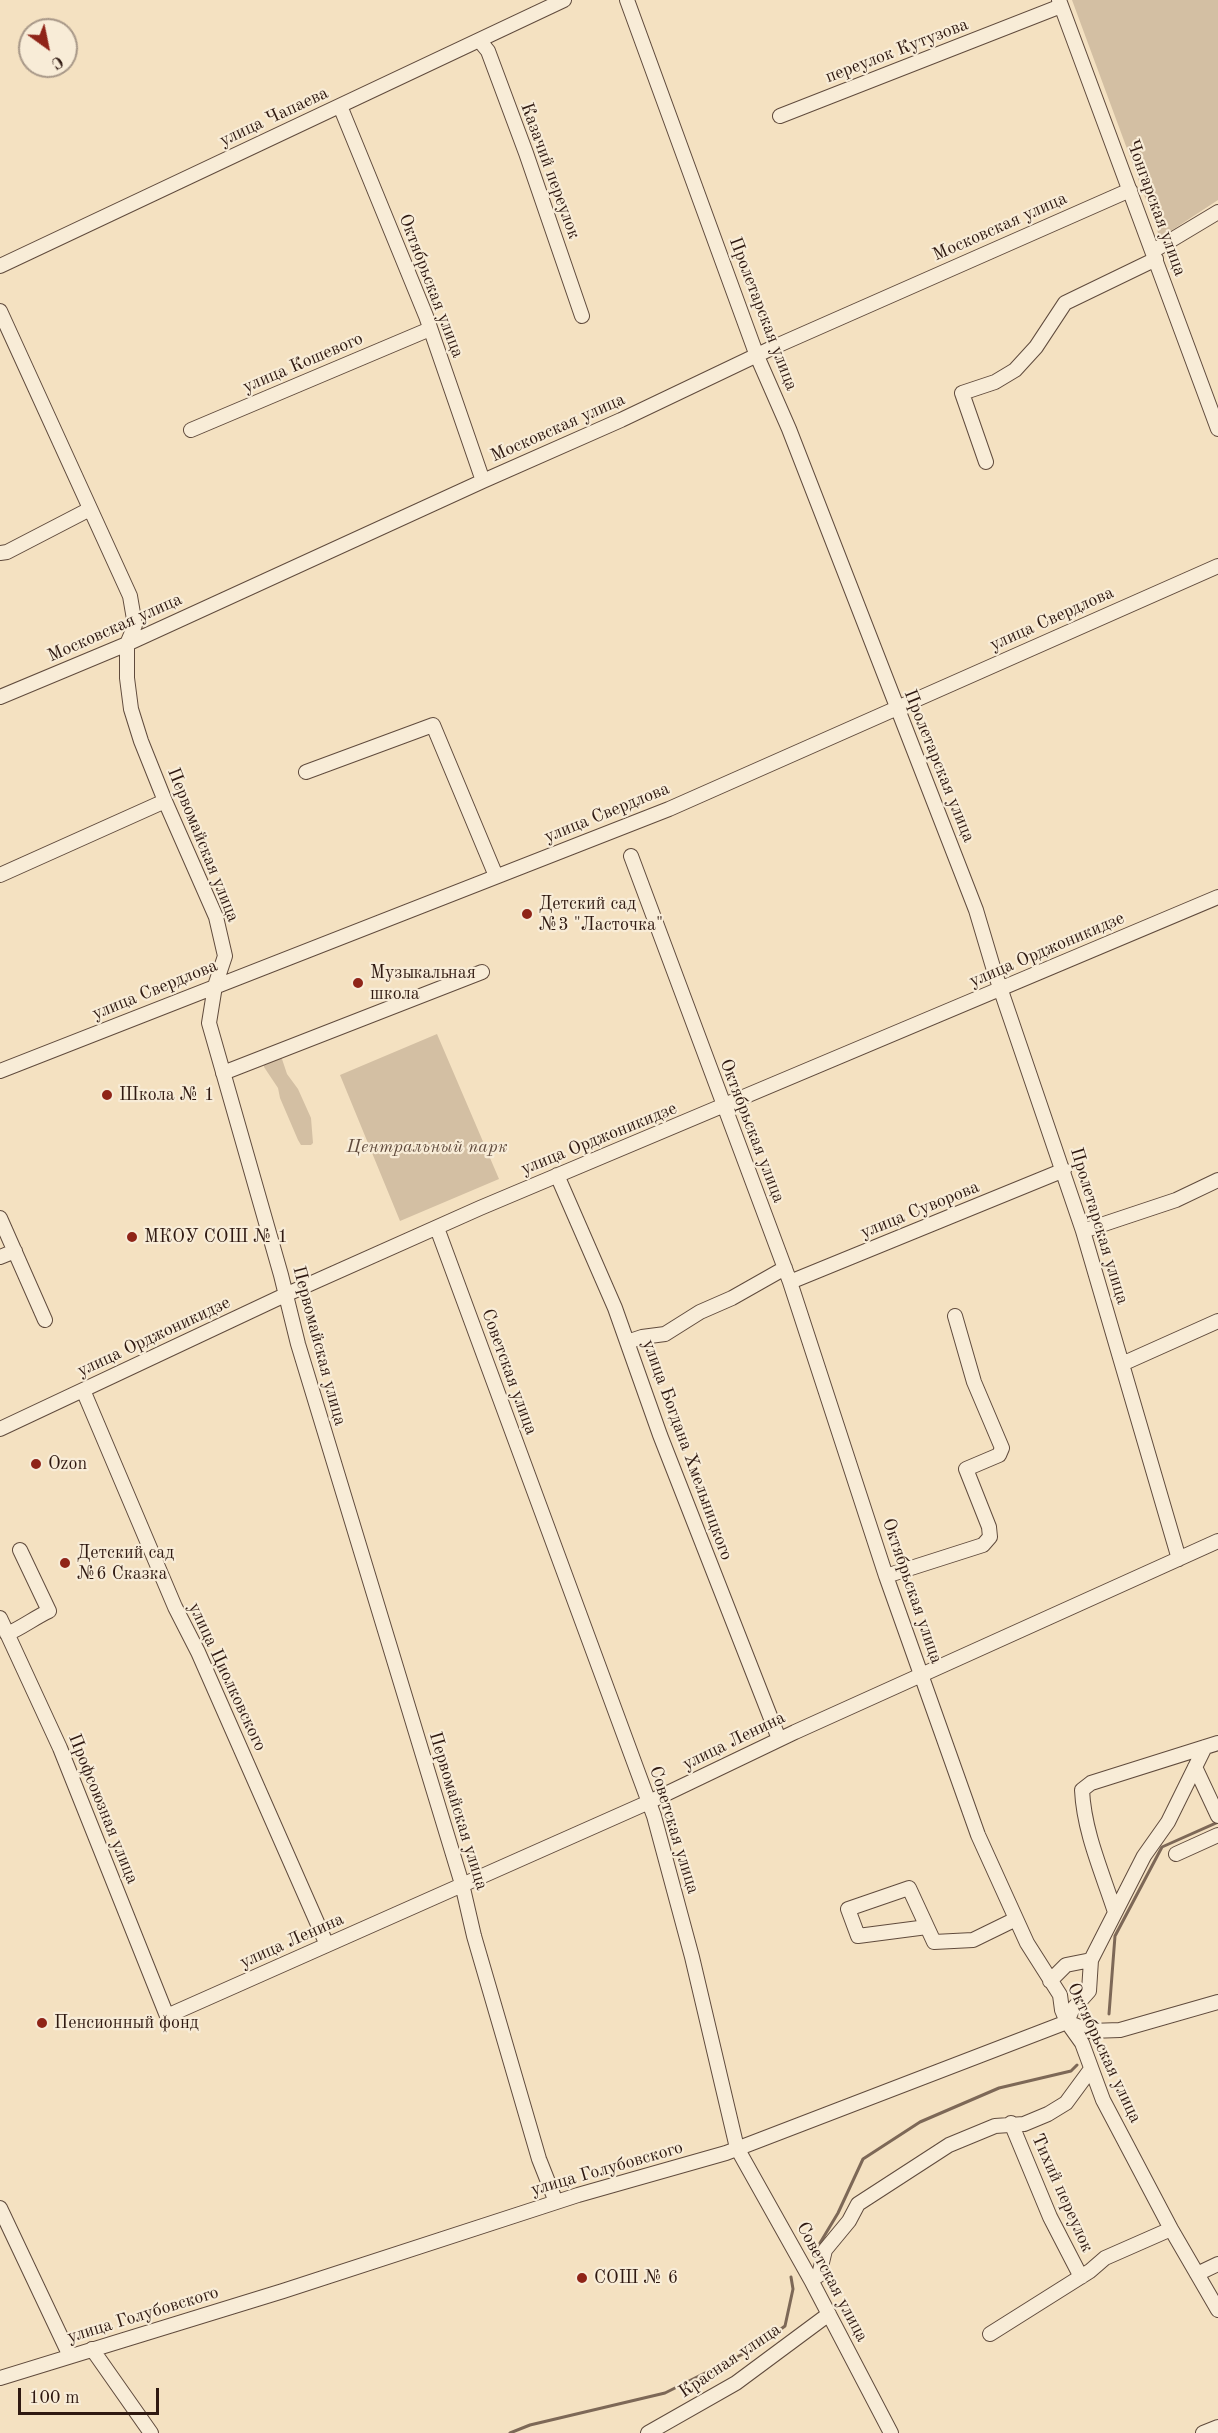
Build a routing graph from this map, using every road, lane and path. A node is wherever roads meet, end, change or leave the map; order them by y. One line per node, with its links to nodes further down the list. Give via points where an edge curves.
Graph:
1 (564, 0): 4 (street, улица Чапаева)
2 (627, 0): 14 (street, Пролетарская улица)
3 (1060, 3): 6 (street, переулок Кутузова); 7 (street, Чонгарская улица)
4 (479, 40): 5 (street, улица Чапаева); 12 (street, Казачий переулок, via 488,51)
5 (340, 106): 10 (street, улица Чапаева); 13 (street, Октябрьская улица)
6 (780, 116)
7 (1130, 190): 9 (street, Чонгарская улица); 14 (street, Московская улица)
8 (1218, 212): 9 (street)
9 (1155, 255): 15 (street, Чонгарская улица); 17 (street, via 1065,303 1036,347 1015,370 995,382 962,393)
10 (0, 266)
11 (0, 311): 19 (street, Первомайская улица)
12 (582, 316)
13 (430, 329): 16 (street, улица Кошевого); 18 (street, Октябрьская улица)
14 (757, 356): 18 (street, Московская улица); 24 (street, Пролетарская улица)
15 (1218, 429)
16 (191, 430)
17 (986, 462)
18 (483, 481): 22 (street, Московская улица)
19 (90, 509): 20 (street); 22 (street, Первомайская улица, via 130,596 135,625)
20 (0, 553)
21 (1218, 566): 24 (street, улица Свердлова)
22 (127, 644): 23 (street, Московская улица); 26 (street, Первомайская улица, via 131,709)
23 (0, 697)
24 (897, 708): 29 (street, улица Свердлова, via 669,809); 33 (street, Пролетарская улица, via 952,844)
25 (306, 772): 29 (street, via 433,725)
26 (165, 801): 28 (street); 32 (street, Первомайская улица, via 216,916 225,956)
27 (632, 855): 36 (street, Октябрьская улица)
28 (0, 875)
29 (496, 876): 32 (street, улица Свердлова)
30 (1218, 897): 33 (street, улица Орджоникидзе)
31 (482, 972): 35 (street)
32 (215, 986): 34 (street, улица Свердлова); 35 (street, Первомайская улица, via 209,1023)
33 (1002, 989): 36 (street, улица Орджоникидзе); 37 (street, Пролетарская улица)
34 (0, 1071)
35 (223, 1073): 47 (street, Первомайская улица)
36 (725, 1106): 38 (street, улица Орджоникидзе); 45 (street, Октябрьская улица)
37 (1064, 1170): 42 (street, Пролетарская улица); 46 (street, улица Суворова)
38 (557, 1175): 41 (street, улица Орджоникидзе); 51 (street, улица Богдана Хмельницкого)
39 (1218, 1180): 42 (street, via 1176,1200)
40 (0, 1218): 43 (street)
41 (436, 1228): 47 (street, улица Орджоникидзе); 65 (street, Советская улица)
42 (1083, 1231): 52 (street, Пролетарская улица)
43 (15, 1251): 44 (street); 49 (street)
44 (0, 1257)
45 (784, 1268): 46 (street, Октябрьская улица); 51 (street, via 665,1334)
46 (790, 1282): 58 (street, Октябрьская улица)
47 (285, 1295): 53 (street, улица Орджоникидзе); 69 (street, Первомайская улица)
48 (955, 1316): 58 (street, via 974,1383 1002,1448 999,1455 966,1469 990,1538 983,1545)
49 (45, 1320)
50 (1218, 1321): 52 (street)
51 (627, 1342): 62 (street, улица Богдана Хмельницкого)
52 (1122, 1364): 57 (street, Пролетарская улица)
53 (83, 1390): 54 (street, улица Орджоникидзе); 73 (street, улица Циолковского, via 175,1607)
54 (0, 1428)
55 (1218, 1542): 57 (street, улица Ленина)
56 (20, 1550): 60 (street, via 49,1611)
57 (1179, 1559): 61 (street, улица Ленина)
58 (886, 1576): 61 (street, Октябрьская улица)
59 (0, 1618): 60 (street, Профсоюзная улица)
60 (7, 1634): 77 (street, Профсоюзная улица, via 60,1748)
61 (922, 1676): 62 (street, улица Ленина); 71 (street, Октябрьская улица, via 978,1835)
62 (779, 1739): 65 (street, улица Ленина)
63 (1212, 1745): 64 (street); 70 (street, via 1091,1783 1082,1790 1092,1844)
64 (1196, 1767): 66 (street); 70 (street)
65 (649, 1802): 69 (street, улица Ленина); 81 (street, Советская улица, via 692,1957)
66 (1218, 1816)
67 (1218, 1835): 68 (street)
68 (1176, 1854)
69 (462, 1884): 73 (street, улица Ленина); 82 (street, Первомайская улица, via 539,2159)
70 (1115, 1912): 74 (street)
71 (1016, 1918): 72 (street, via 973,1940 934,1942); 75 (street, Октябрьская улица)
72 (927, 1927): 72 (street, via 909,1888 848,1909 858,1936)
73 (327, 1944): 77 (street, улица Ленина)
74 (1090, 1960): 75 (street, via 1066,1965); 78 (street, via 1089,1991)
75 (1050, 1981): 78 (street, Октябрьская улица, via 1060,1995)
76 (1218, 2002): 78 (street, via 1120,2030 1090,2031)
77 (167, 2016)
78 (1067, 2022): 79 (street, Октябрьская улица, via 1082,2043); 81 (street, улица Голубовского)
79 (1091, 2069): 80 (street, via 1066,2103 1048,2114); 84 (street, Октябрьская улица, via 1103,2100)
80 (1017, 2123): 87 (street, Тихий переулок, via 1018,2139 1050,2217); 88 (street, via 995,2126 950,2145 858,2204 825,2250 819,2275)
81 (737, 2148): 82 (street, улица Голубовского); 88 (street, Советская улица)
82 (556, 2202): 92 (street, улица Голубовского)
83 (0, 2208): 93 (street)
84 (1171, 2229): 86 (street, Октябрьская улица); 87 (street, Тихий переулок, via 1105,2258)
85 (1218, 2264): 86 (street)
86 (1197, 2274): 89 (street, Октябрьская улица)
87 (1081, 2277): 91 (street, Тихий переулок)
88 (811, 2280): 90 (street, Советская улица)
89 (1218, 2310)
90 (829, 2314): 97 (street, Красная улица, via 736,2383); 98 (street, Советская улица)
91 (990, 2334)
92 (92, 2349): 93 (street, улица Голубовского); 96 (street)
93 (70, 2356): 94 (street, улица Голубовского)
94 (0, 2378)
95 (1218, 2427): 99 (street)
96 (151, 2433)
97 (648, 2433)
98 (891, 2433)
99 (1203, 2433)

